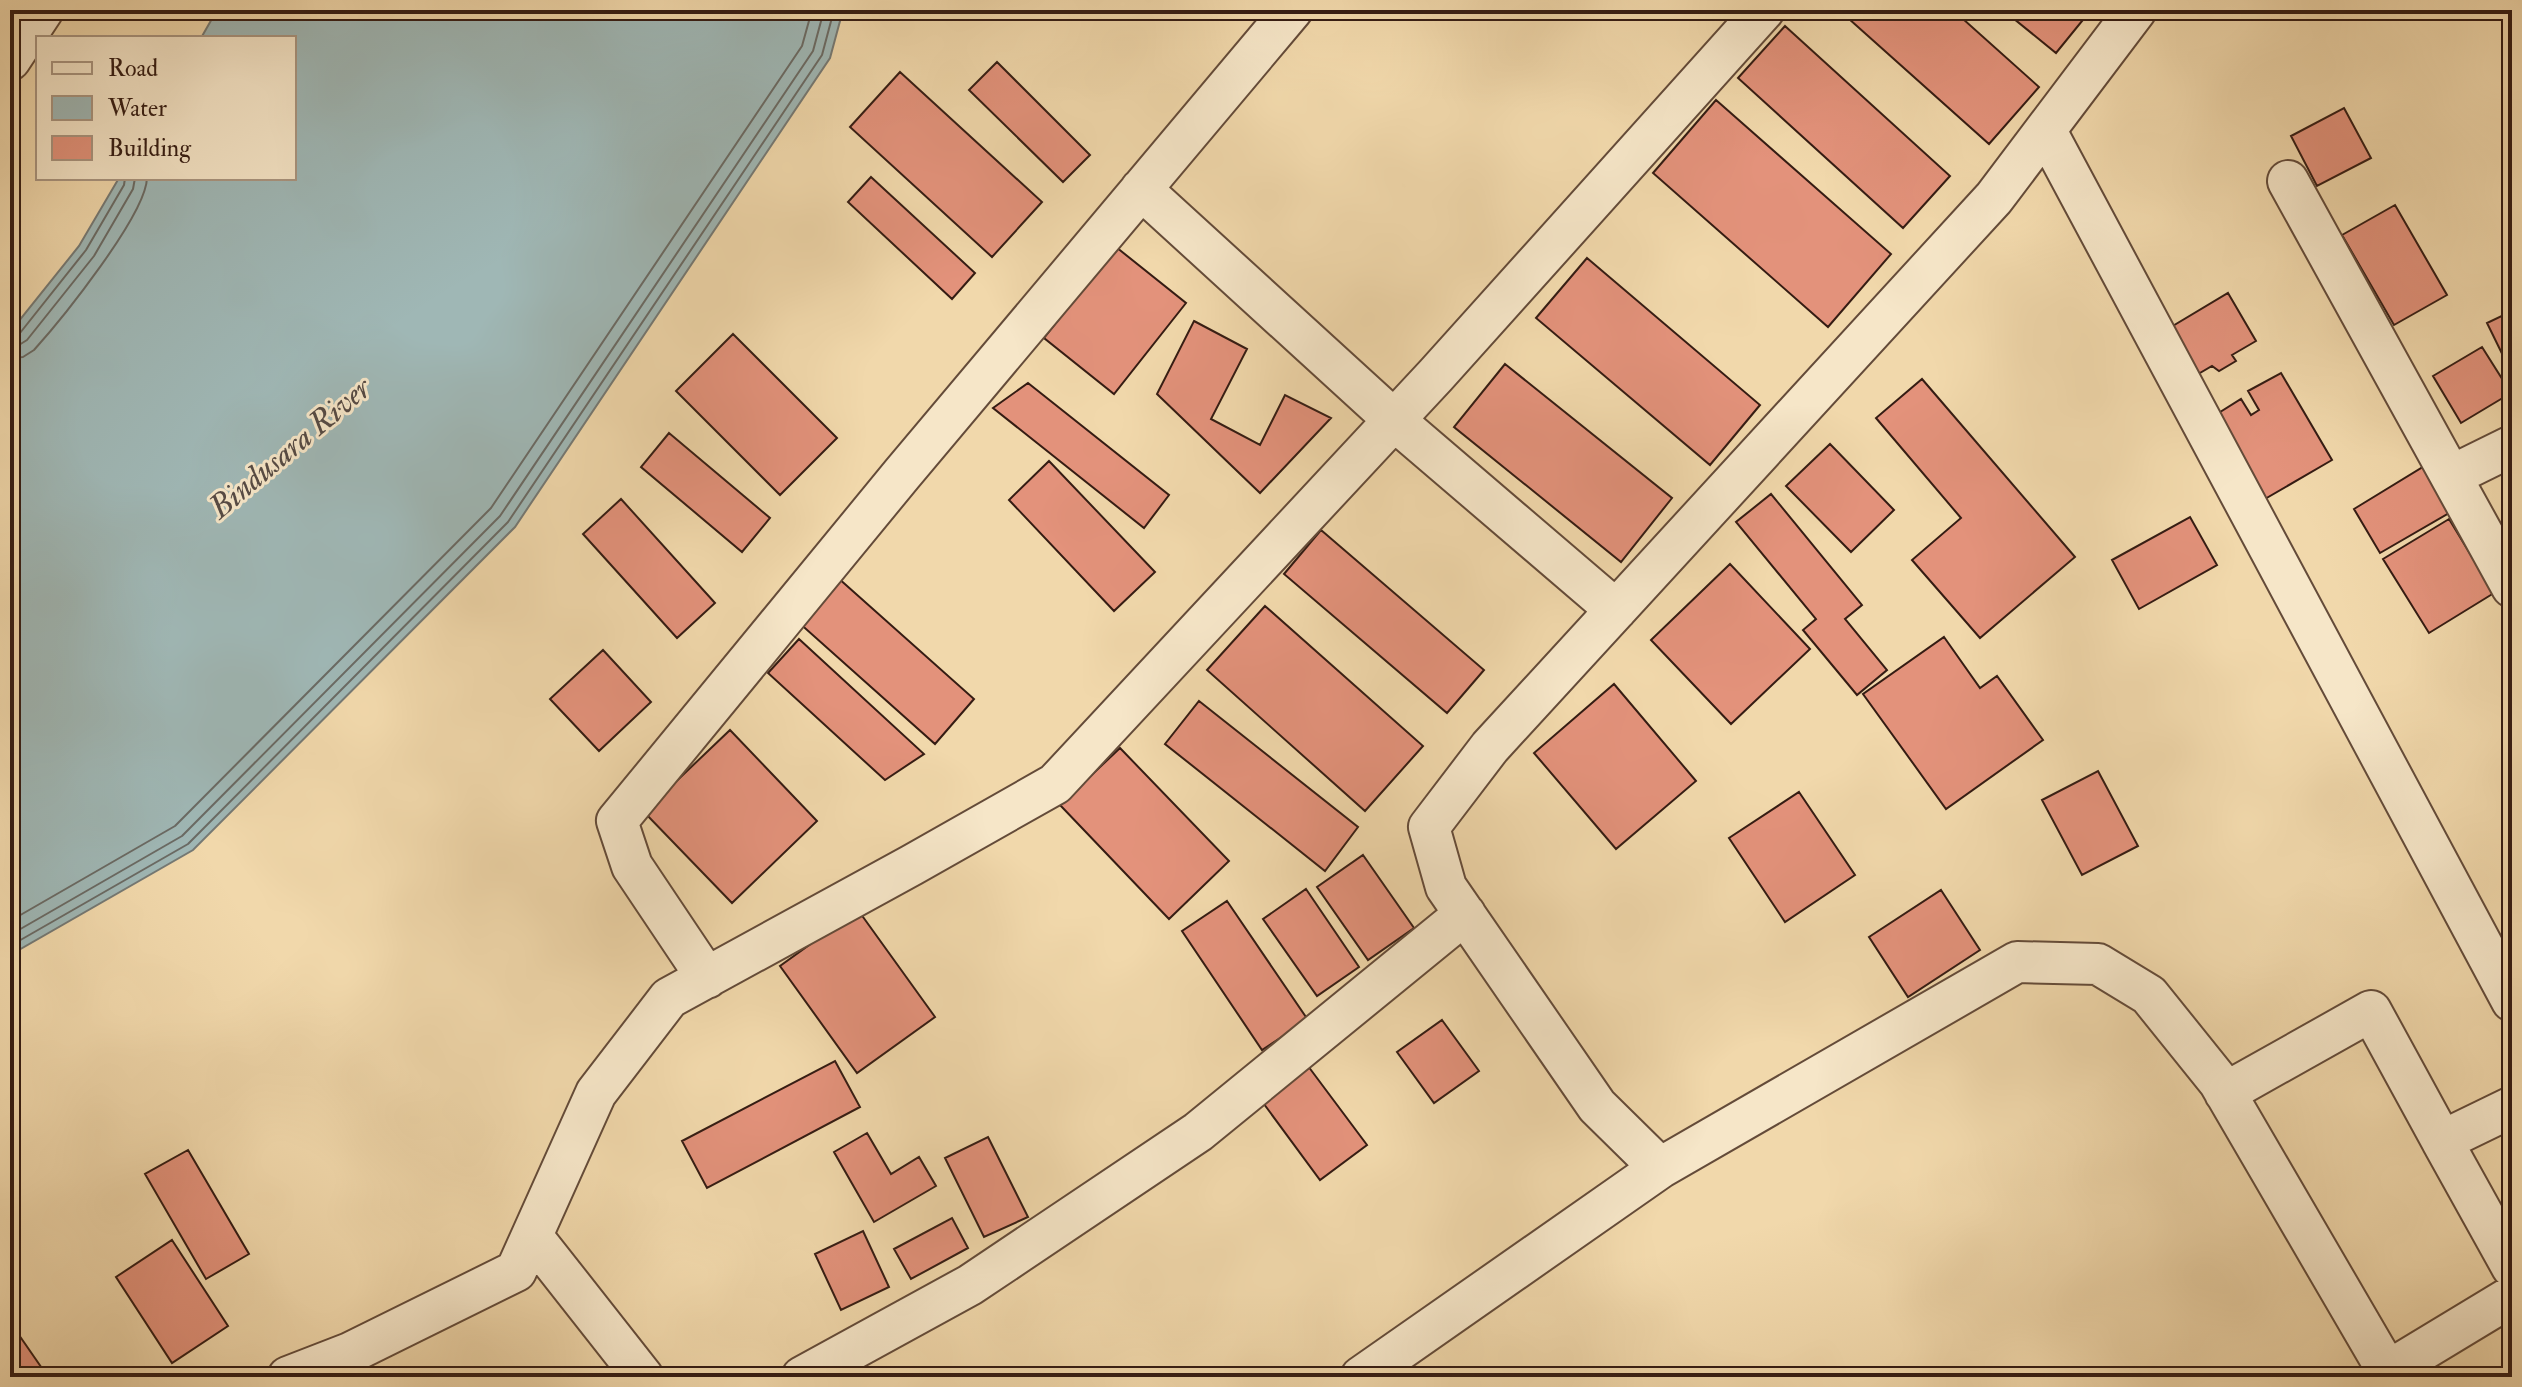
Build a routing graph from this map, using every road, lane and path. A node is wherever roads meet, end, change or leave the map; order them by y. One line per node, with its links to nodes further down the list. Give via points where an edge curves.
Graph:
1 (43, 10): 5 (street)
2 (1292, 10): 8 (street)
3 (1764, 10): 9 (street)
4 (2136, 10): 6 (street)
5 (10, 60)
6 (2046, 131): 13 (street, via 1994,198); 16 (street)
7 (2288, 181): 11 (street)
8 (1141, 189): 9 (street); 15 (street, via 617,821 632,866)
9 (1394, 420): 13 (street); 15 (street, via 1055,784)
10 (2512, 446): 11 (street)
11 (2451, 476): 12 (street)
12 (2512, 587)
13 (1616, 610): 14 (street, via 1490,747 1429,827 1446,887)
14 (1465, 914): 20 (street, via 1597,1106); 27 (street, via 1198,1132 970,1285)
15 (707, 978): 21 (street, via 669,998 596,1093)
16 (2512, 1001)
17 (2225, 1093): 19 (street, via 2371,1011); 20 (street, via 2149,995 2098,964 2017,962); 24 (street)
18 (2512, 1107): 19 (street)
19 (2442, 1141): 22 (street)
20 (1660, 1168): 28 (street)
21 (532, 1236): 25 (street, via 516,1271 350,1353); 26 (street)
22 (2512, 1267)
23 (2512, 1296): 24 (street)
24 (2390, 1374)
25 (288, 1377)
26 (643, 1377)
27 (802, 1377)
28 (1361, 1377)

